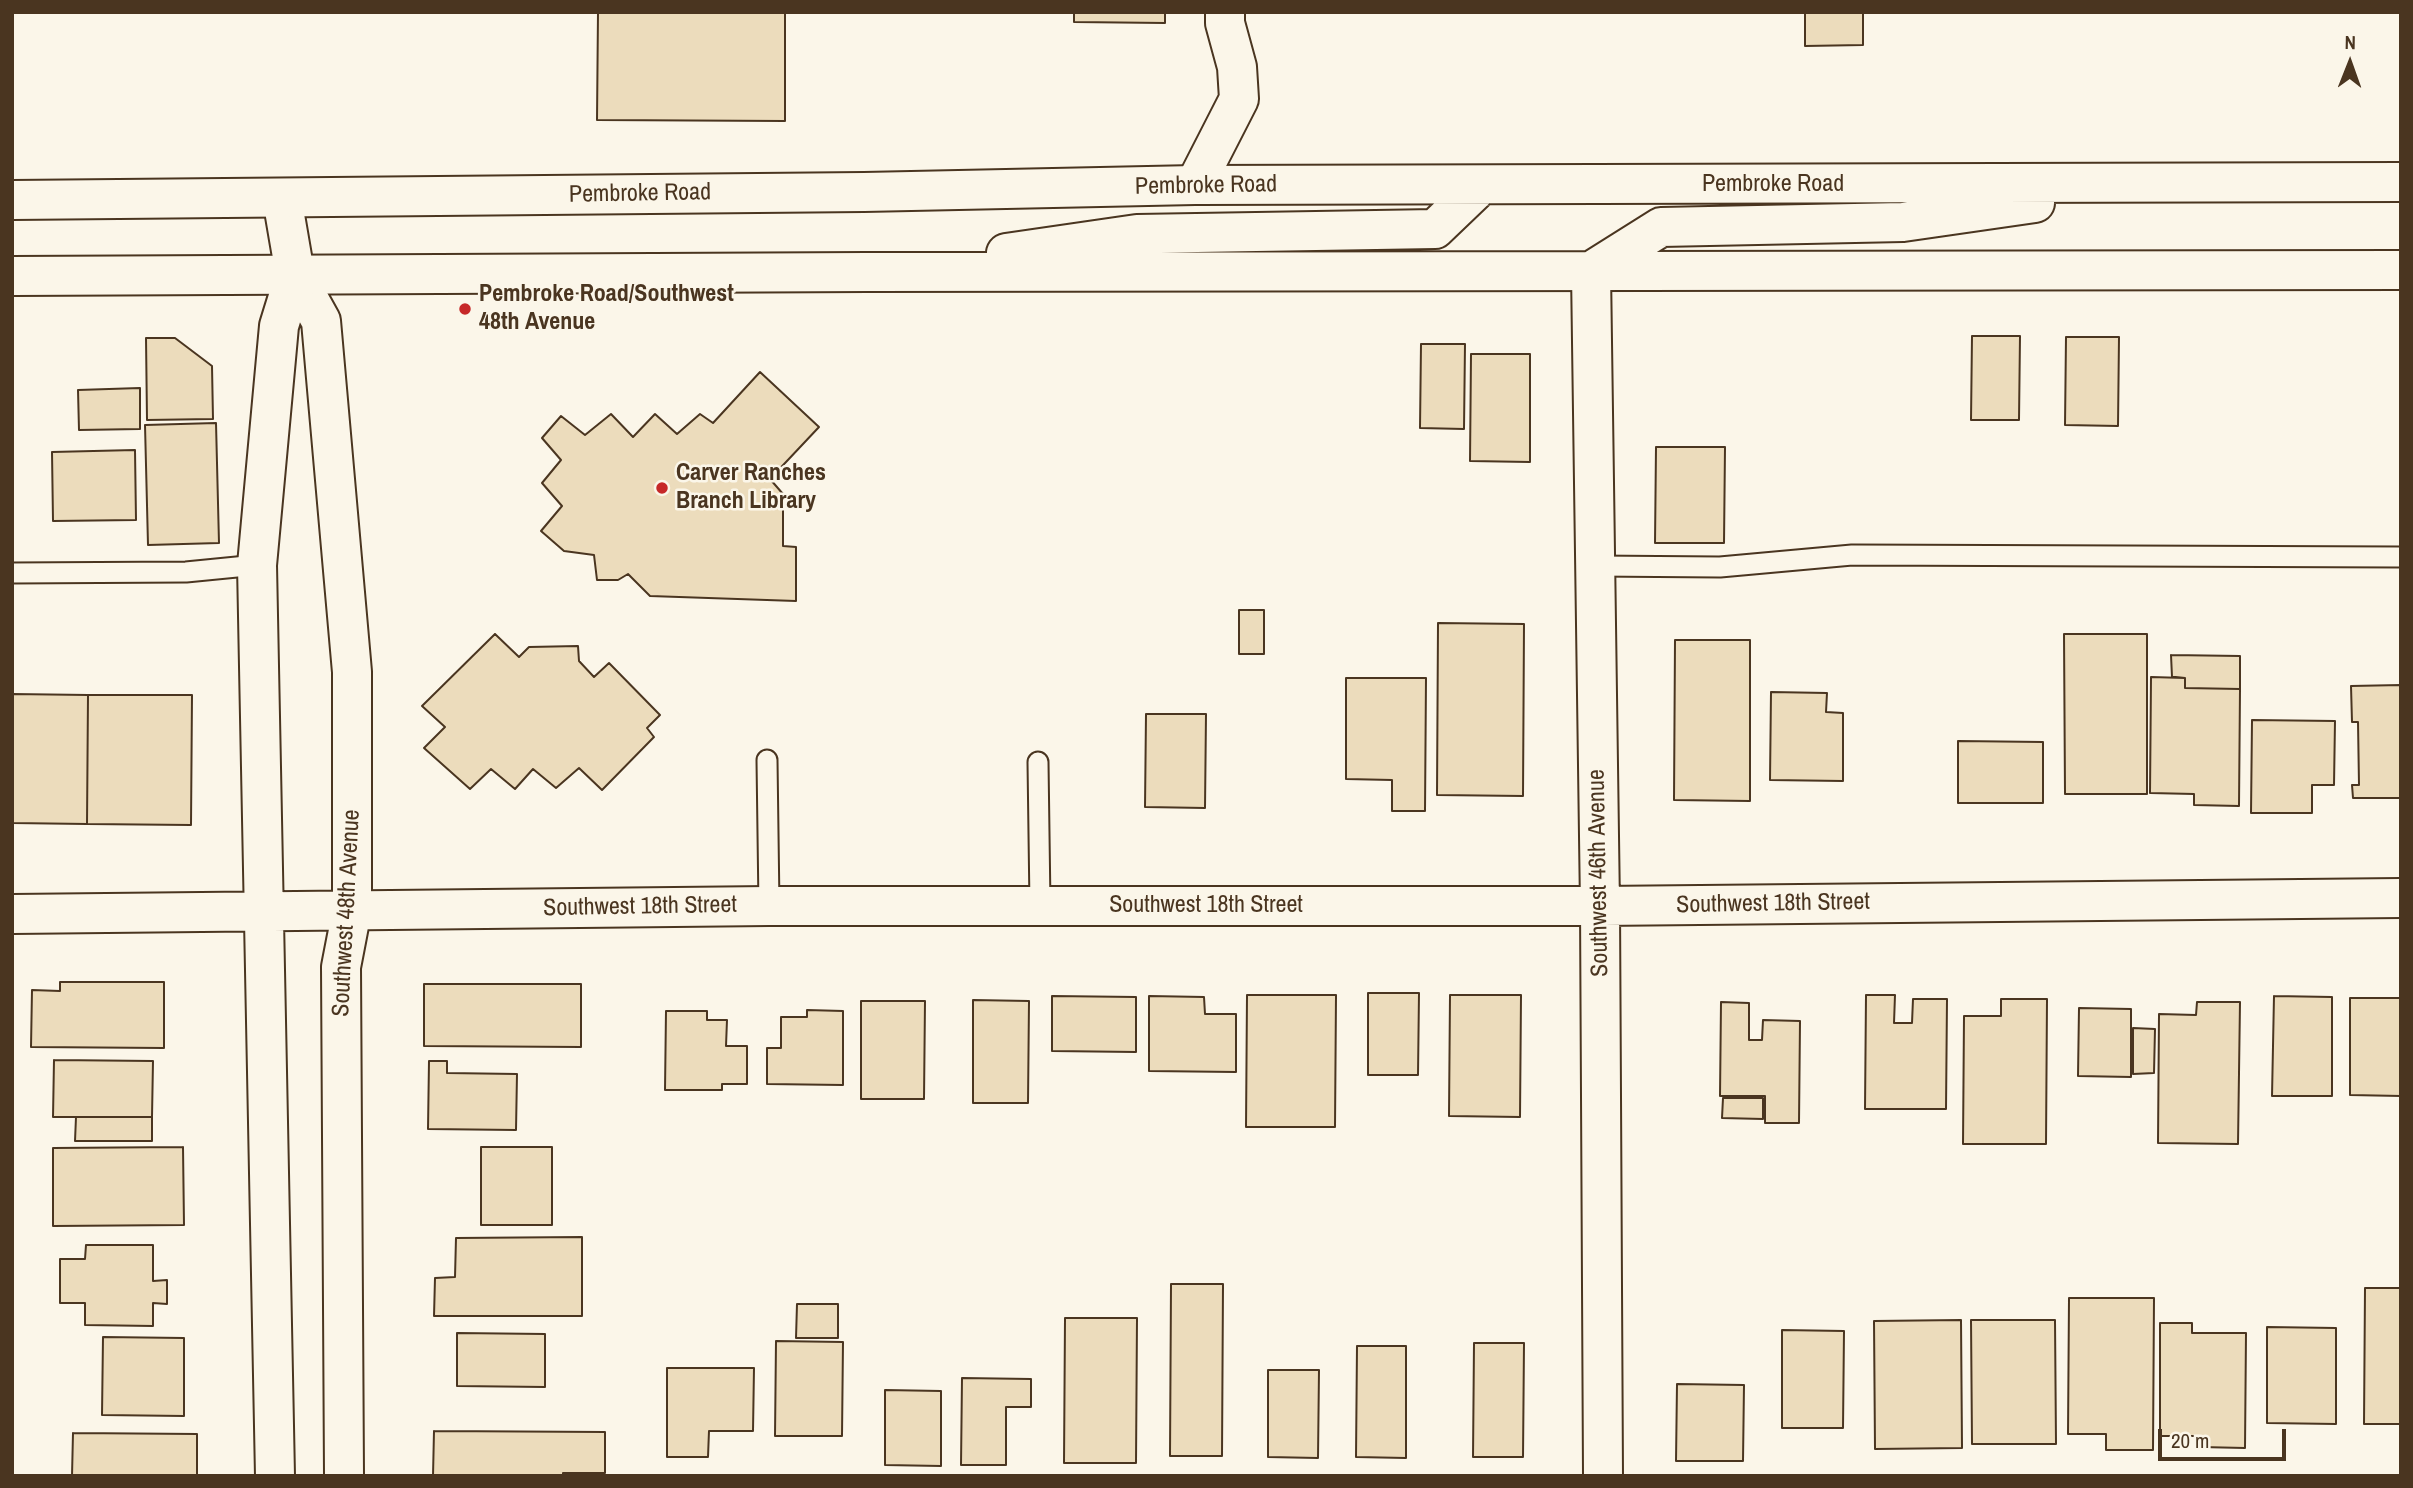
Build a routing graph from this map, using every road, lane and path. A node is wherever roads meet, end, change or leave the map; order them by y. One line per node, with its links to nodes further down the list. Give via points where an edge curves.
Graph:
1 (1225, 12): 4 (street, via 1239,99)
2 (2401, 182): 3 (street, Pembroke Road)
3 (2187, 183): 5 (street, Pembroke Road); 9 (street, via 1903,222 1661,227)
4 (1195, 185): 5 (street, Pembroke Road); 6 (street, Pembroke Road)
5 (1481, 185): 10 (street, via 1435,229 1136,234)
6 (282, 198): 7 (street, Pembroke Road); 11 (street, Southwest 48th Avenue)
7 (12, 200)
8 (2401, 270): 9 (street)
9 (1591, 271): 10 (street); 15 (street, Southwest 46th Avenue)
10 (868, 272): 11 (street)
11 (295, 274): 12 (street); 14 (street, Southwest 48th Avenue, via 279,326); 23 (street, Southwest 48th Avenue, via 321,321 352,673)
12 (12, 276)
13 (2401, 557): 15 (lane, via 1852,555 1720,567)
14 (257, 565): 16 (lane, via 186,572); 24 (street, Southwest 48th Avenue)
15 (1595, 566): 22 (street, Southwest 46th Avenue)
16 (12, 573)
17 (767, 760): 21 (lane)
18 (1038, 762): 20 (lane)
19 (2401, 898): 22 (street, Southwest 18th Street)
20 (1040, 905): 21 (street, Southwest 18th Street); 22 (street, Southwest 18th Street)
21 (769, 906): 23 (street, Southwest 18th Street)
22 (1600, 906): 28 (street, Southwest 46th Avenue)
23 (352, 910): 24 (street, Southwest 18th Street); 27 (street, Southwest 48th Avenue, via 341,967)
24 (265, 911): 25 (street, Southwest 18th Street); 26 (street, Southwest 48th Avenue)
25 (12, 914)
26 (275, 1476)
27 (344, 1476)
28 (1603, 1476)

